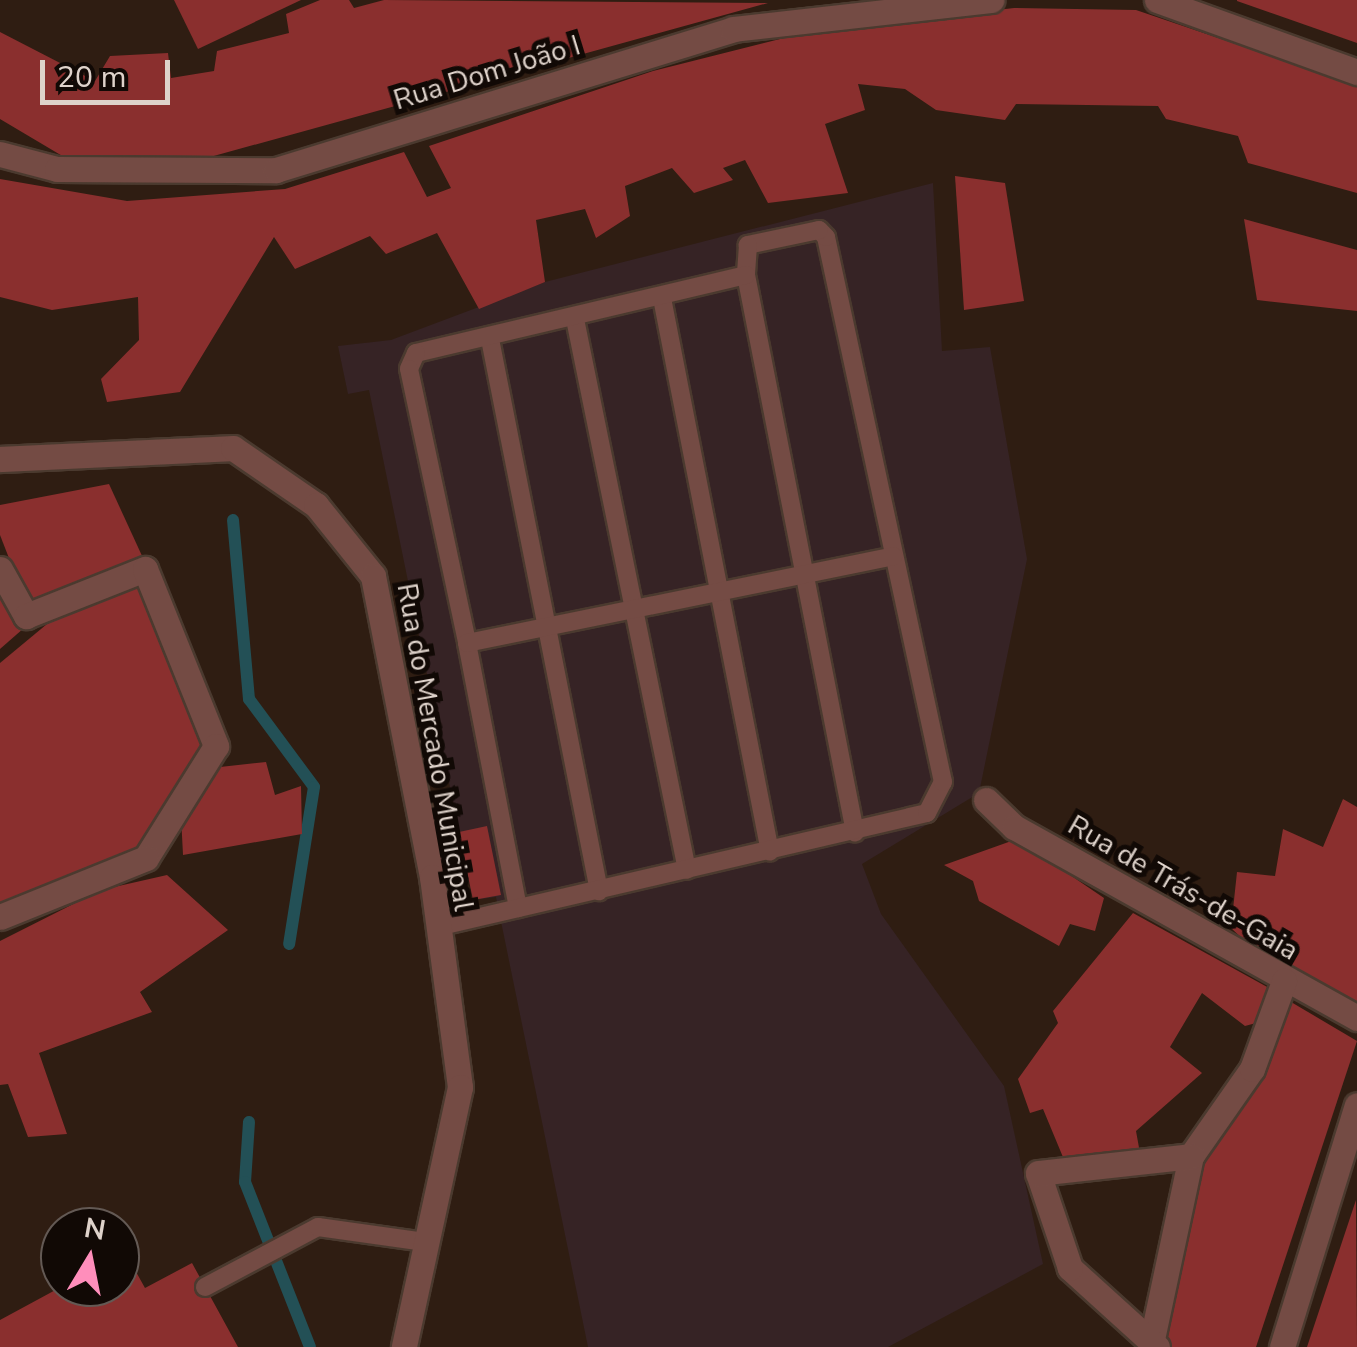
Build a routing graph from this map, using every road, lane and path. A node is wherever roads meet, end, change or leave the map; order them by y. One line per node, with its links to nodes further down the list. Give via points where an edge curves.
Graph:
1 (991, 0): 4 (street, Rua Dom João I, via 733,29 276,170 57,168)
2 (1157, 0): 3 (street)
3 (1357, 72)
4 (0, 154)
5 (746, 275): 6 (lane); 10 (lane, via 748,245 810,229 826,236); 12 (lane)
6 (662, 298): 7 (lane); 13 (lane)
7 (575, 319): 8 (lane); 14 (lane)
8 (490, 339): 15 (lane); 16 (lane, via 416,354 409,369)
9 (0, 459): 24 (street, Rua do Mercado Municipal, via 233,448 316,505 374,576)
10 (893, 556): 12 (lane); 18 (lane, via 942,782 927,813)
11 (0, 569): 23 (street, via 26,616 145,569 216,746 146,858)
12 (808, 576): 13 (lane); 18 (lane)
13 (723, 594): 14 (lane); 19 (lane)
14 (634, 613): 15 (lane); 20 (lane)
15 (548, 630): 16 (lane); 21 (lane)
16 (467, 643): 22 (lane)
17 (986, 800): 25 (street, Rua de Trás-de-Gaia, via 1014,827)
18 (855, 832): 19 (lane)
19 (770, 852): 20 (lane)
20 (687, 870): 21 (lane)
21 (599, 890): 22 (lane)
22 (518, 908): 24 (lane)
23 (0, 916)
24 (437, 928): 29 (street, Rua do Mercado Municipal, via 460,1086)
25 (1284, 981): 26 (street, Rua de Trás-de-Gaia); 28 (street, via 1252,1069)
26 (1357, 1018)
27 (1357, 1105): 33 (street)
28 (1192, 1156): 31 (street); 31 (street, via 1038,1173 1070,1268)
29 (424, 1242): 30 (lane, via 318,1227); 32 (street, Rua do Mercado Municipal)
30 (205, 1287)
31 (1154, 1345)
32 (404, 1347)
33 (1282, 1347)

